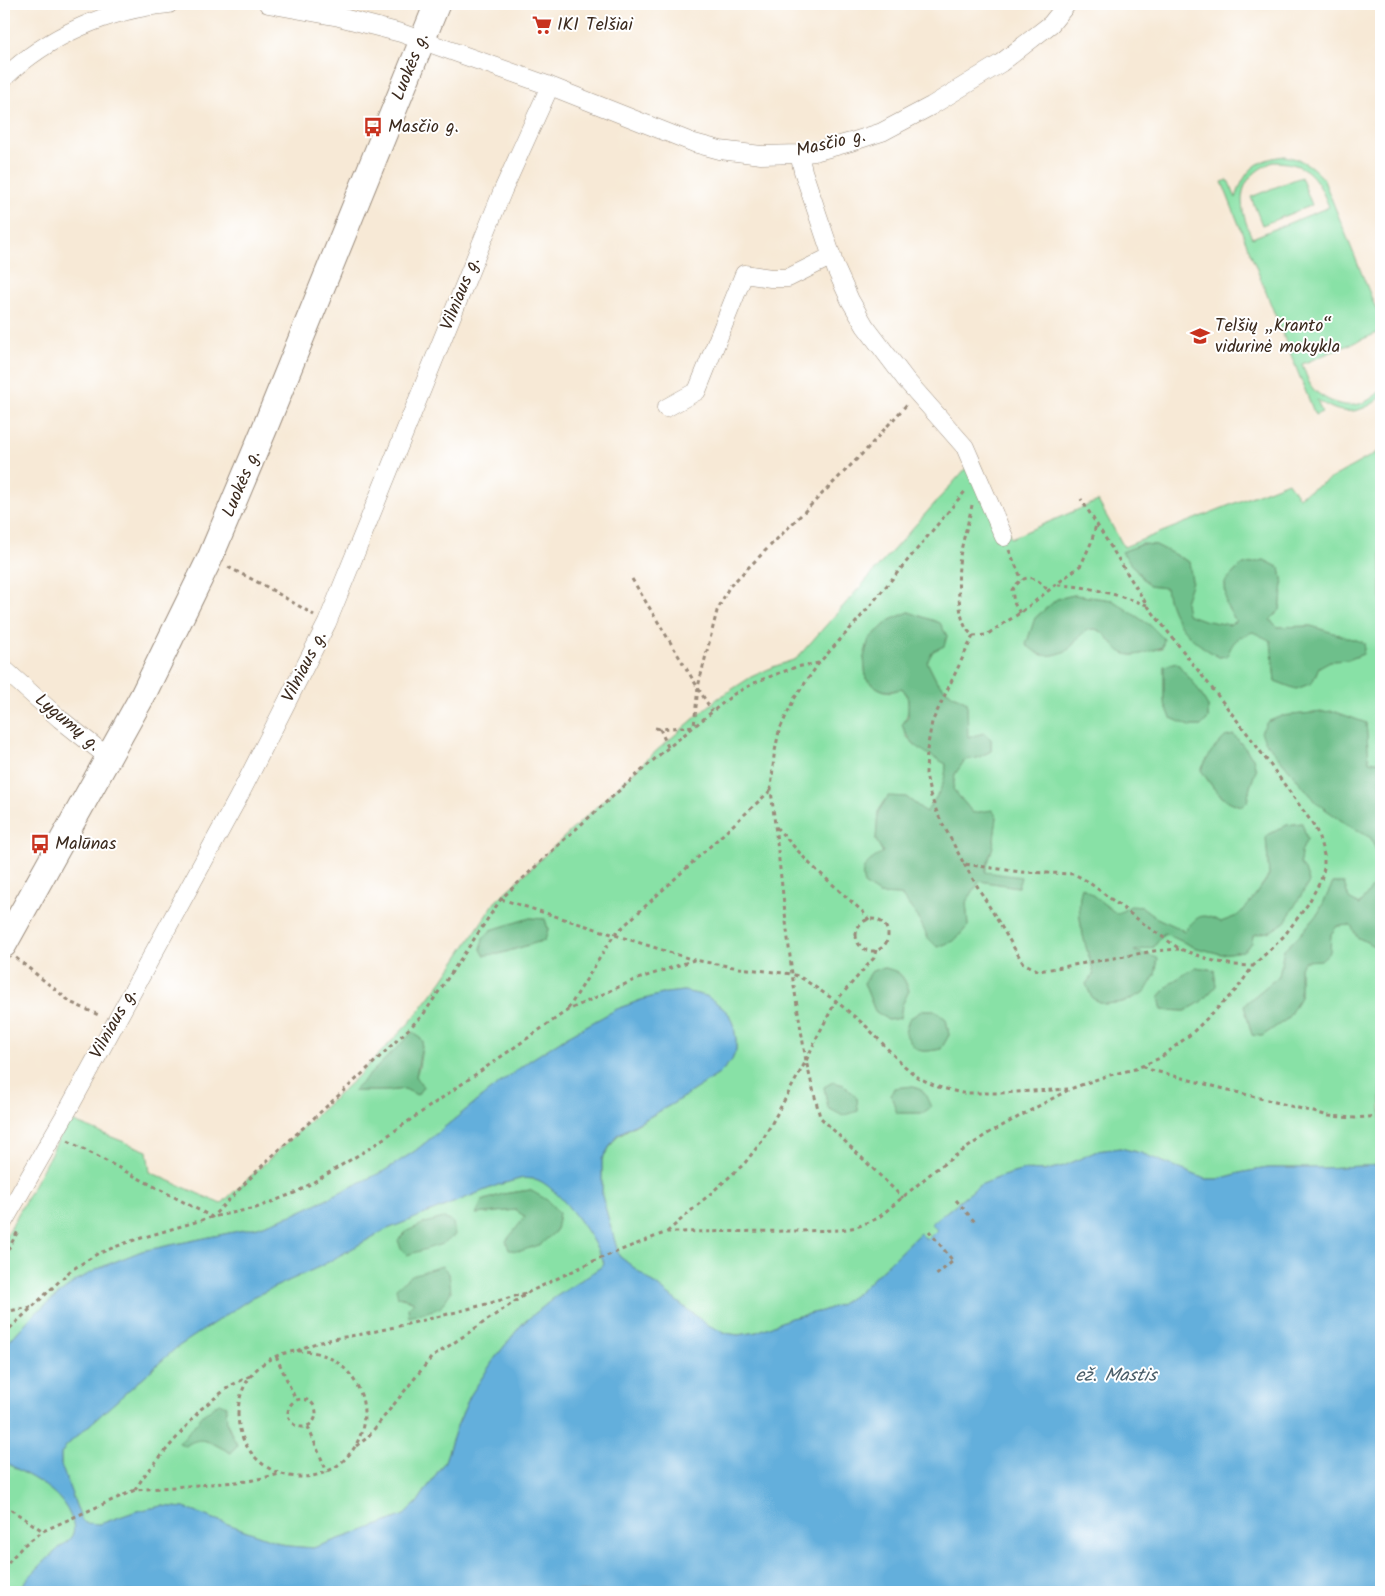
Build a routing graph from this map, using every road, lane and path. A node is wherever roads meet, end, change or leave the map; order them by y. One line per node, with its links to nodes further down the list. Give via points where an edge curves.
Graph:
1 (169, 4): 7 (street, via 152,5 100,19 52,40)
2 (268, 4): 5 (street, Masčio g.)
3 (437, 4): 6 (main road, Luokės g.)
4 (1067, 4): 9 (street, Masčio g., via 1051,24 1015,52 931,106 882,132)
5 (287, 5): 6 (street, Masčio g.)
6 (422, 40): 8 (street, Masčio g.); 17 (main road, Luokės g.)
7 (4, 78)
8 (550, 86): 9 (street, Masčio g., via 694,143 720,150); 24 (street, Vilniaus g., via 503,190)
9 (799, 154): 10 (street)
10 (832, 256): 11 (street, via 865,326); 12 (street, via 788,278 744,274 697,391)
11 (917, 394): 13 (street, via 965,448); 28 (path, via 729,588 717,611)
12 (666, 408)
13 (976, 481): 16 (street); 25 (path, via 958,571 965,626); 26 (path)
14 (1081, 498): 15 (path)
15 (1096, 525): 20 (path, via 1081,566); 22 (path)
16 (1004, 537): 19 (path)
17 (210, 558): 24 (path); 34 (main road, Luokės g., via 143,695)
18 (632, 579): 28 (path)
19 (1022, 580): 21 (path, via 1037,580); 23 (path, via 1012,590)
20 (1058, 585): 21 (path); 22 (path, via 1106,591)
21 (1049, 592): 23 (path)
22 (1147, 605): 45 (path, via 1250,737 1318,834 1324,855 1321,880 1284,936)
23 (1020, 613): 25 (path, via 986,635)
24 (328, 623): 49 (street, Vilniaus g., via 238,798)
25 (973, 636): 37 (path, via 932,722 926,774 938,815)
26 (819, 663): 29 (path, via 758,682 734,694); 35 (path, via 794,699 779,731)
27 (4, 669): 34 (street, Lygumų g., via 60,720)
28 (698, 687): 29 (path); 30 (path)
29 (712, 711): 30 (path)
30 (694, 726): 32 (path); 33 (path)
31 (655, 728): 32 (path)
32 (660, 729): 33 (path)
33 (668, 747): 38 (path)
34 (108, 757): 41 (main road, Luokės g.)
35 (771, 790): 36 (path); 40 (path)
36 (775, 826): 39 (path); 46 (path)
37 (964, 864): 42 (path, via 1021,872 1074,874); 42 (path, via 1023,963 1039,971)
38 (501, 899): 40 (path); 57 (path, via 423,1015)
39 (869, 920): 43 (path, via 880,921 888,933 886,943); 43 (path, via 860,925 858,940 864,948)
40 (614, 935): 44 (path); 48 (path)
41 (6, 949): 49 (path, via 72,1003)
42 (1180, 949): 45 (path, via 1214,961)
43 (876, 950): 47 (path, via 874,958)
44 (694, 960): 46 (path); 48 (path, via 632,981)
45 (1253, 966): 51 (path, via 1237,989 1191,1034 1160,1058)
46 (792, 974): 47 (path); 50 (path)
47 (836, 1001): 50 (path); 52 (path, via 917,1077 938,1087 962,1093)
48 (568, 1010): 57 (path, via 334,1171 270,1203)
49 (115, 1022): 58 (street, Vilniaus g.)
50 (806, 1062): 55 (path, via 820,1117); 61 (path, via 762,1141 744,1164)
51 (1143, 1065): 52 (path); 53 (path, via 1151,1070 1329,1116)
52 (1070, 1089): 55 (path, via 987,1134 935,1170)
53 (1381, 1116)
54 (68, 1142): 57 (path)
55 (903, 1198): 61 (path, via 878,1218 841,1230)
56 (956, 1200): 59 (path)
57 (212, 1217): 64 (path, via 97,1254 70,1271)
58 (4, 1221)
59 (975, 1222)
60 (929, 1231): 62 (path, via 953,1261)
61 (667, 1232): 63 (path, via 596,1260)
62 (934, 1277)
63 (530, 1292): 67 (path, via 366,1334 309,1344); 72 (path, via 432,1358 368,1438)
64 (32, 1307): 65 (path); 66 (path)
65 (4, 1312)
66 (4, 1334)
67 (297, 1351): 68 (path); 72 (path, via 324,1355 336,1361 355,1381 364,1407 364,1420)
68 (276, 1356): 69 (path); 70 (path)
69 (252, 1375): 74 (path, via 242,1392 238,1412 241,1431 249,1450); 75 (path, via 230,1386 201,1409)
70 (296, 1400): 71 (path, via 289,1406 289,1419 299,1428); 71 (path, via 309,1400 315,1407 315,1421)
71 (308, 1427): 73 (path)
72 (356, 1446): 73 (path, via 348,1457)
73 (327, 1472): 74 (path, via 304,1477)
74 (280, 1474): 75 (path, via 248,1481)
75 (135, 1490): 77 (path)
76 (4, 1505): 77 (path)
77 (43, 1531): 78 (path, via 24,1545)
78 (4, 1570)

